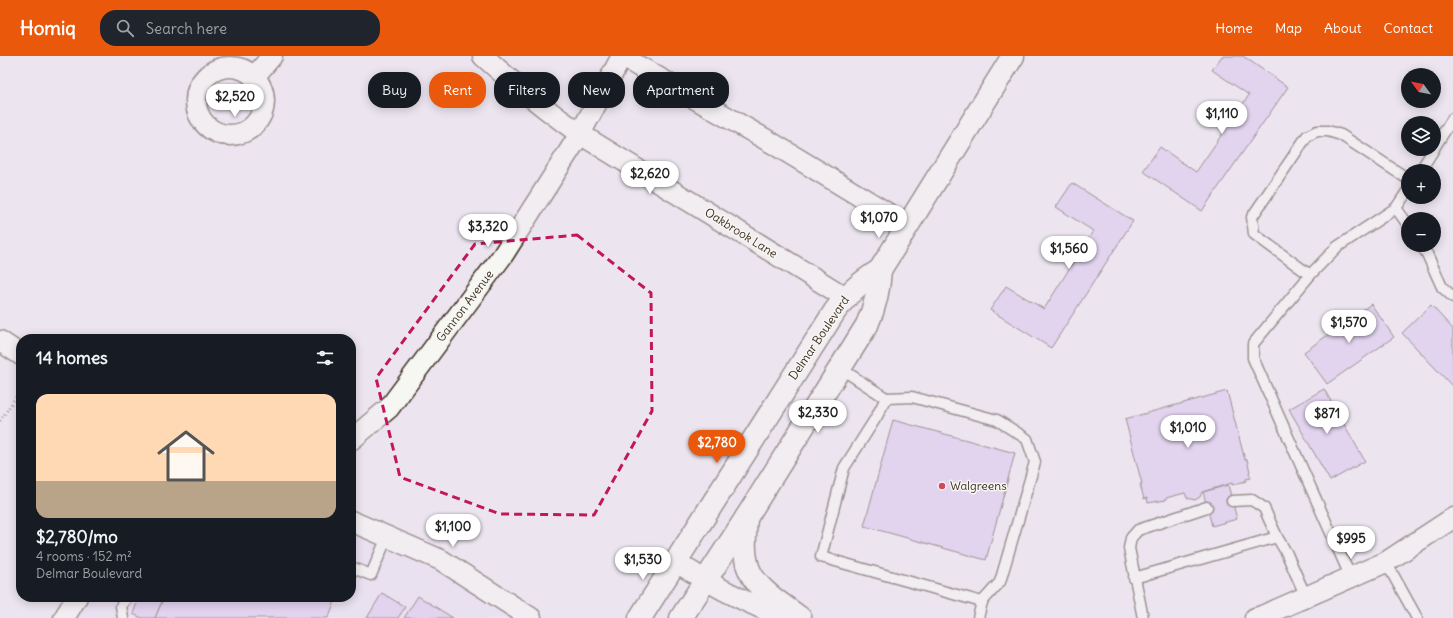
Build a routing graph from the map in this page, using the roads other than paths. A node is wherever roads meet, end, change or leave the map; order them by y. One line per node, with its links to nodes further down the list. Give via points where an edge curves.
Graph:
1 (272, 56): 5 (street)
2 (483, 56): 7 (street, Oakbrook Lane, via 550,113)
3 (622, 56): 7 (street, Gannon Avenue); 13 (street)
4 (1013, 56): 13 (main road, Delmar Boulevard)
5 (254, 77)
6 (1453, 118): 8 (lane)
7 (580, 134): 17 (street, Oakbrook Lane); 23 (street, Gannon Avenue, via 503,255 394,402)
8 (1441, 138)
9 (1401, 174): 16 (lane, via 1341,135 1317,131 1307,136 1252,217 1254,234)
10 (1401, 200): 11 (lane)
11 (1396, 208): 12 (lane); 16 (lane, via 1337,246)
12 (1401, 216)
13 (907, 225): 15 (main road, Delmar Boulevard)
14 (1426, 252): 18 (lane, via 1442,287)
15 (880, 270): 17 (main road, Delmar Boulevard, via 861,282); 21 (main road, Delmar Boulevard, via 874,309)
16 (1310, 275): 35 (lane, via 1253,344 1252,358)
17 (845, 297): 31 (main road, Delmar Boulevard)
18 (1453, 297)
19 (0, 341): 20 (street)
20 (16, 351)
21 (840, 368): 22 (lane); 26 (main road, Delmar Boulevard)
22 (886, 398): 40 (lane, via 912,397 997,420 1027,439 1035,462 1000,582); 40 (lane, via 844,468 821,557)
23 (356, 436)
24 (1232, 501): 30 (lane, via 1252,500 1264,508)
25 (1207, 508): 34 (lane, via 1138,530 1131,538 1129,548)
26 (746, 518): 36 (main road, Delmar Boulevard); 48 (main road, via 745,554 752,576)
27 (1453, 518): 32 (street)
28 (356, 523): 29 (street)
29 (387, 537): 33 (lane, via 371,575); 44 (street, via 441,560)
30 (1277, 537): 34 (lane); 37 (lane)
31 (676, 562): 36 (street); 45 (main road, Delmar Boulevard)
32 (1386, 562): 35 (street); 51 (lane)
33 (356, 569)
34 (1134, 578): 50 (lane)
35 (1351, 578): 37 (street)
36 (705, 581): 46 (main road, Delmar Boulevard); 47 (street)
37 (1306, 597): 41 (street)
38 (74, 602): 42 (street)
39 (124, 602): 43 (lane, via 121,606)
40 (982, 602): 49 (lane)
41 (1260, 617)
42 (64, 618)
43 (123, 618)
44 (531, 618)
45 (640, 618)
46 (681, 618)
47 (785, 618)
48 (800, 618)
49 (978, 618)
50 (1142, 618)
51 (1417, 618)

